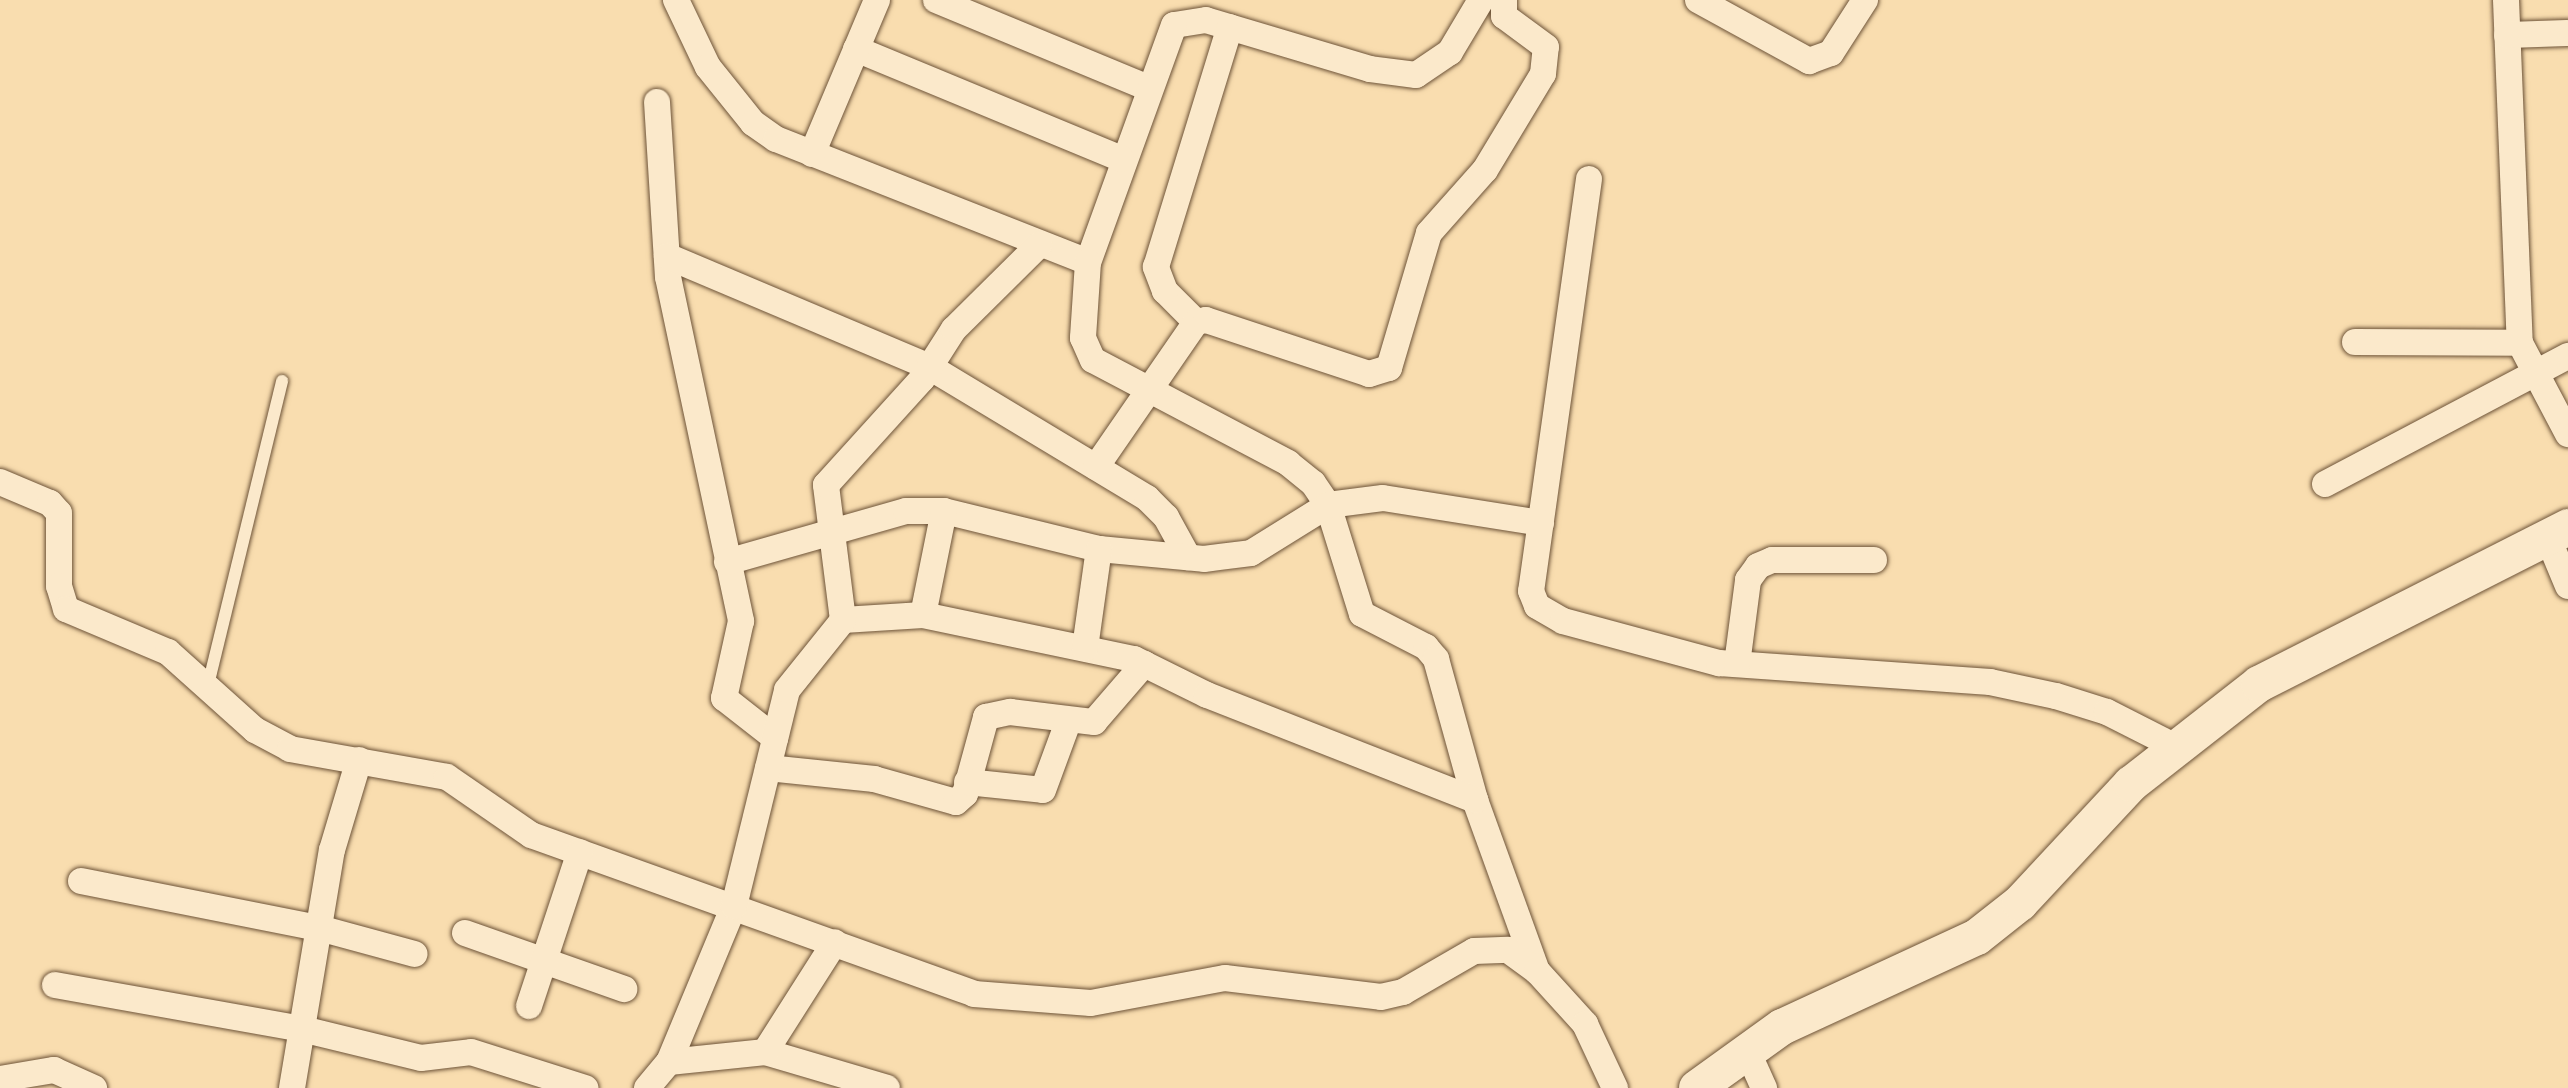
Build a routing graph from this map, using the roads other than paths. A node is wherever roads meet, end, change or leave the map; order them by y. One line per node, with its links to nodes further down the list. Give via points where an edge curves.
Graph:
1 (676, 0): 15 (street, via 708,67 753,123)
2 (877, 0): 12 (street)
3 (936, 0): 13 (street)
4 (1481, 0): 9 (street, via 1450,52 1416,75 1370,69)
5 (1504, 0): 21 (street, via 1504,16 1546,47 1543,74 1485,170 1434,224 1389,368 1369,374 1206,320)
6 (1698, 0): 7 (street, via 1809,61 1831,53)
7 (1865, 0)
8 (2506, 0): 11 (street)
9 (1230, 27): 13 (street, via 1206,20 1174,25); 21 (street, via 1156,267 1165,291)
10 (2568, 33): 11 (street)
11 (2507, 35): 23 (street)
12 (856, 49): 15 (street); 16 (street)
13 (1148, 88): 16 (street)
14 (657, 102): 19 (street)
15 (812, 154): 18 (street)
16 (1121, 159): 20 (street)
17 (1589, 179): 35 (street)
18 (1039, 245): 20 (street); 25 (street, via 954,329)
19 (667, 256): 25 (street); 41 (street)
20 (1088, 262): 28 (street, via 1084,348 1093,360)
21 (1196, 322): 28 (street)
22 (2355, 342): 23 (street)
23 (2520, 343): 26 (street)
24 (2568, 356): 26 (street)
25 (928, 366): 30 (street); 37 (street, via 832,472 824,508)
26 (2531, 375): 29 (street); 32 (street)
27 (282, 381): 48 (lane)
28 (1155, 389): 30 (street); 33 (street, via 1288,463)
29 (2568, 434)
30 (1096, 467): 39 (street, via 1158,507)
31 (0, 482): 48 (street, via 59,513 59,586 66,609 168,652)
32 (2325, 484)
33 (1328, 505): 35 (street, via 1412,499); 39 (street, via 1236,558); 55 (street, via 1362,614 1426,647 1436,659)
34 (944, 511): 37 (street, via 898,513); 38 (street); 43 (street)
35 (1541, 523): 47 (street, via 1531,591 1537,606 1563,621)
36 (2558, 533): 42 (street); 51 (street, via 2259,684)
37 (829, 536): 41 (street); 44 (street)
38 (1099, 549): 39 (street); 45 (street)
39 (1188, 557)
40 (1874, 560): 47 (street, via 1772,560 1758,566 1748,580)
41 (727, 562): 50 (street, via 741,634 724,698)
42 (2568, 586)
43 (923, 615): 44 (street); 45 (street)
44 (843, 620): 50 (street, via 792,679)
45 (1085, 648): 46 (street)
46 (1144, 664): 49 (street, via 1094,722); 55 (street)
47 (1737, 664): 51 (street, via 1990,682 2107,712)
48 (208, 685): 52 (street, via 273,742)
49 (1068, 722): 54 (street, via 1043,790); 54 (street, via 993,712 981,723)
50 (775, 738): 53 (street)
51 (2176, 747): 69 (street, via 1977,937 1782,1027)
52 (359, 760): 56 (street, via 447,777 531,835); 59 (street, via 332,850)
53 (768, 768): 54 (street, via 874,779 947,802 965,794); 58 (street)
54 (967, 782)
55 (1475, 800): 64 (street)
56 (580, 852): 58 (street); 63 (street)
57 (81, 881): 59 (street)
58 (734, 906): 61 (street); 71 (street)
59 (319, 928): 62 (street); 68 (street)
60 (465, 933): 63 (street)
61 (835, 942): 64 (street, via 974,994 1062,1004 1225,978 1381,997 1403,992 1489,947 1508,950); 70 (street)
62 (415, 954)
63 (546, 957): 66 (street); 67 (street)
64 (1537, 971): 79 (street, via 1585,1024)
65 (55, 985): 68 (street)
66 (624, 989)
67 (529, 1006)
68 (302, 1029): 73 (street, via 421,1058 471,1052); 75 (street)
69 (1747, 1050): 80 (street); 81 (street)
70 (765, 1052): 71 (street); 78 (street)
71 (669, 1062): 77 (street)
72 (0, 1079): 74 (street, via 54,1070)
73 (548, 1082): 76 (street)
74 (94, 1088)
75 (292, 1088)
76 (585, 1088)
77 (647, 1088)
78 (887, 1088)
79 (1615, 1088)
80 (1697, 1088)
81 (1764, 1088)

